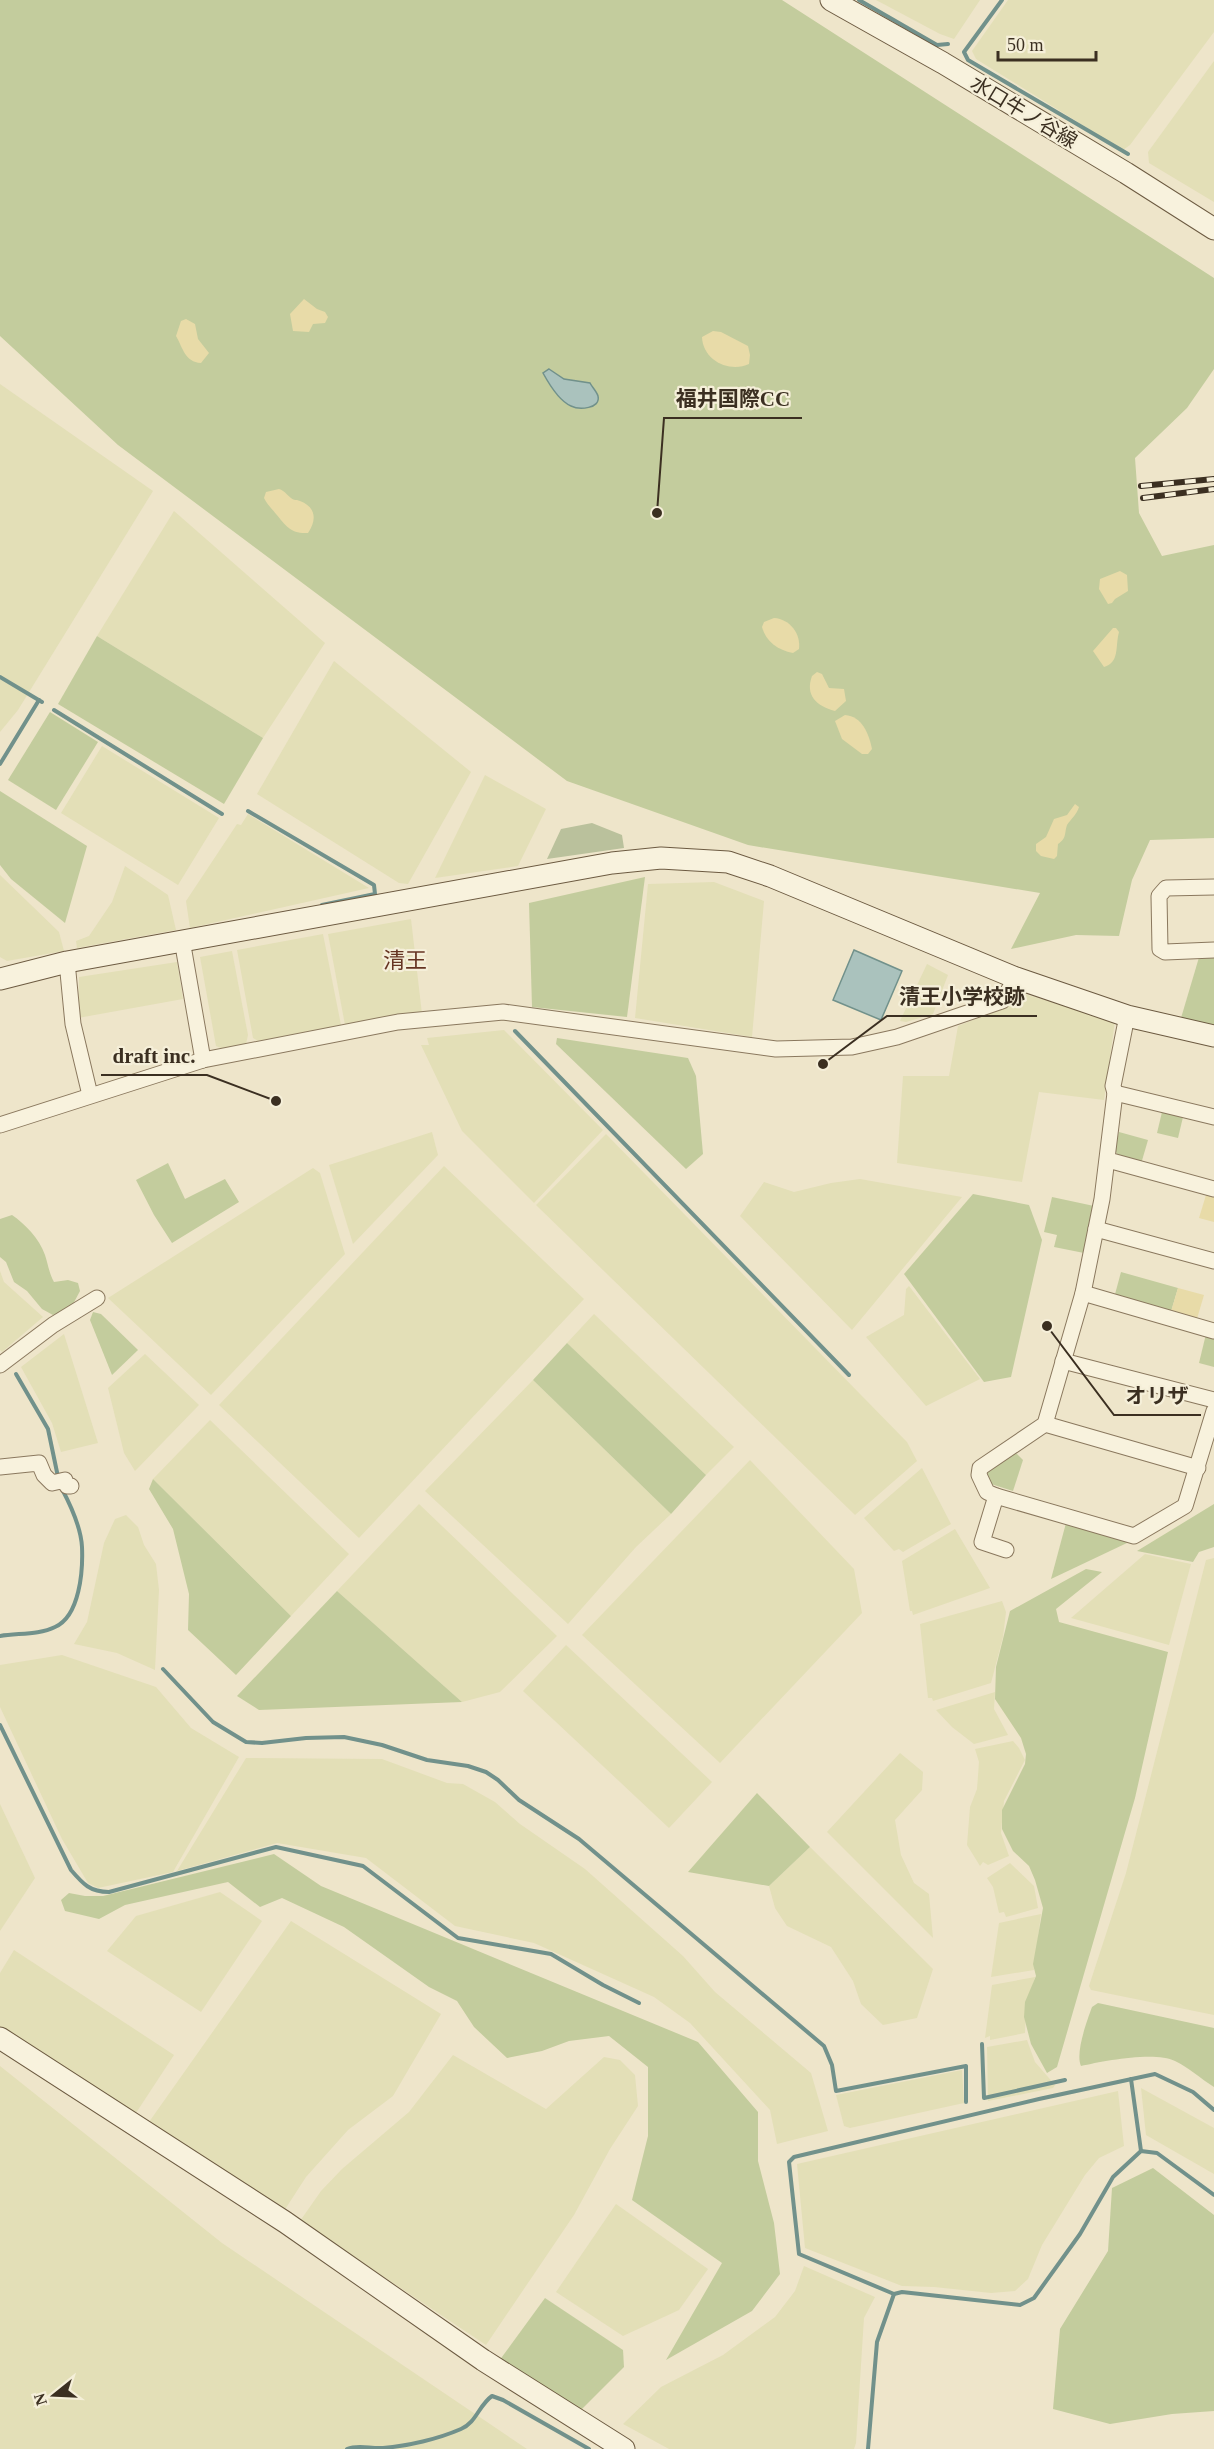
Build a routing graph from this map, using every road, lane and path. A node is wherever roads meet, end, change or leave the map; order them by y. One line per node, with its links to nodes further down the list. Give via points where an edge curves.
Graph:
1 (831, 0): 2 (street, 水口牛ノ谷線, via 1065,136)
2 (1214, 230)
3 (1214, 887): 5 (street, via 1166,888 1159,896 1160,949)
4 (182, 940): 6 (street); 7 (street, via 612,863 692,859 728,862 770,876); 11 (street)
5 (1214, 950)
6 (68, 962): 8 (street); 13 (street, via 73,1024)
7 (1016, 978): 9 (street); 11 (street, via 1002,1001 897,1037 852,1047 776,1049 503,1012 398,1022)
8 (0, 979)
9 (1127, 1016): 10 (street); 12 (street, via 1113,1086)
10 (1214, 1036)
11 (203, 1060): 13 (street)
12 (1115, 1093): 14 (street); 16 (street)
13 (90, 1095): 15 (street)
14 (1214, 1117)
15 (0, 1125)
16 (1108, 1160): 17 (street); 18 (street)
17 (1214, 1188)
18 (1096, 1229): 19 (street); 20 (street)
19 (1214, 1261)
20 (1083, 1293): 22 (street); 23 (street)
21 (97, 1299): 24 (street, via 53,1325)
22 (1214, 1331)
23 (1063, 1361): 25 (street); 27 (street)
24 (0, 1365)
25 (1214, 1400)
26 (1214, 1411): 29 (street)
27 (1045, 1425): 29 (street); 31 (street, via 980,1468 987,1492)
28 (0, 1467): 30 (street, via 39,1463 52,1483 65,1480)
29 (1198, 1468): 31 (street, via 1185,1506 1134,1536)
30 (71, 1486)
31 (996, 1496): 32 (street, via 982,1542)
32 (1006, 1550)
33 (0, 2038): 34 (street, via 285,2222 483,2360)
34 (624, 2449)

